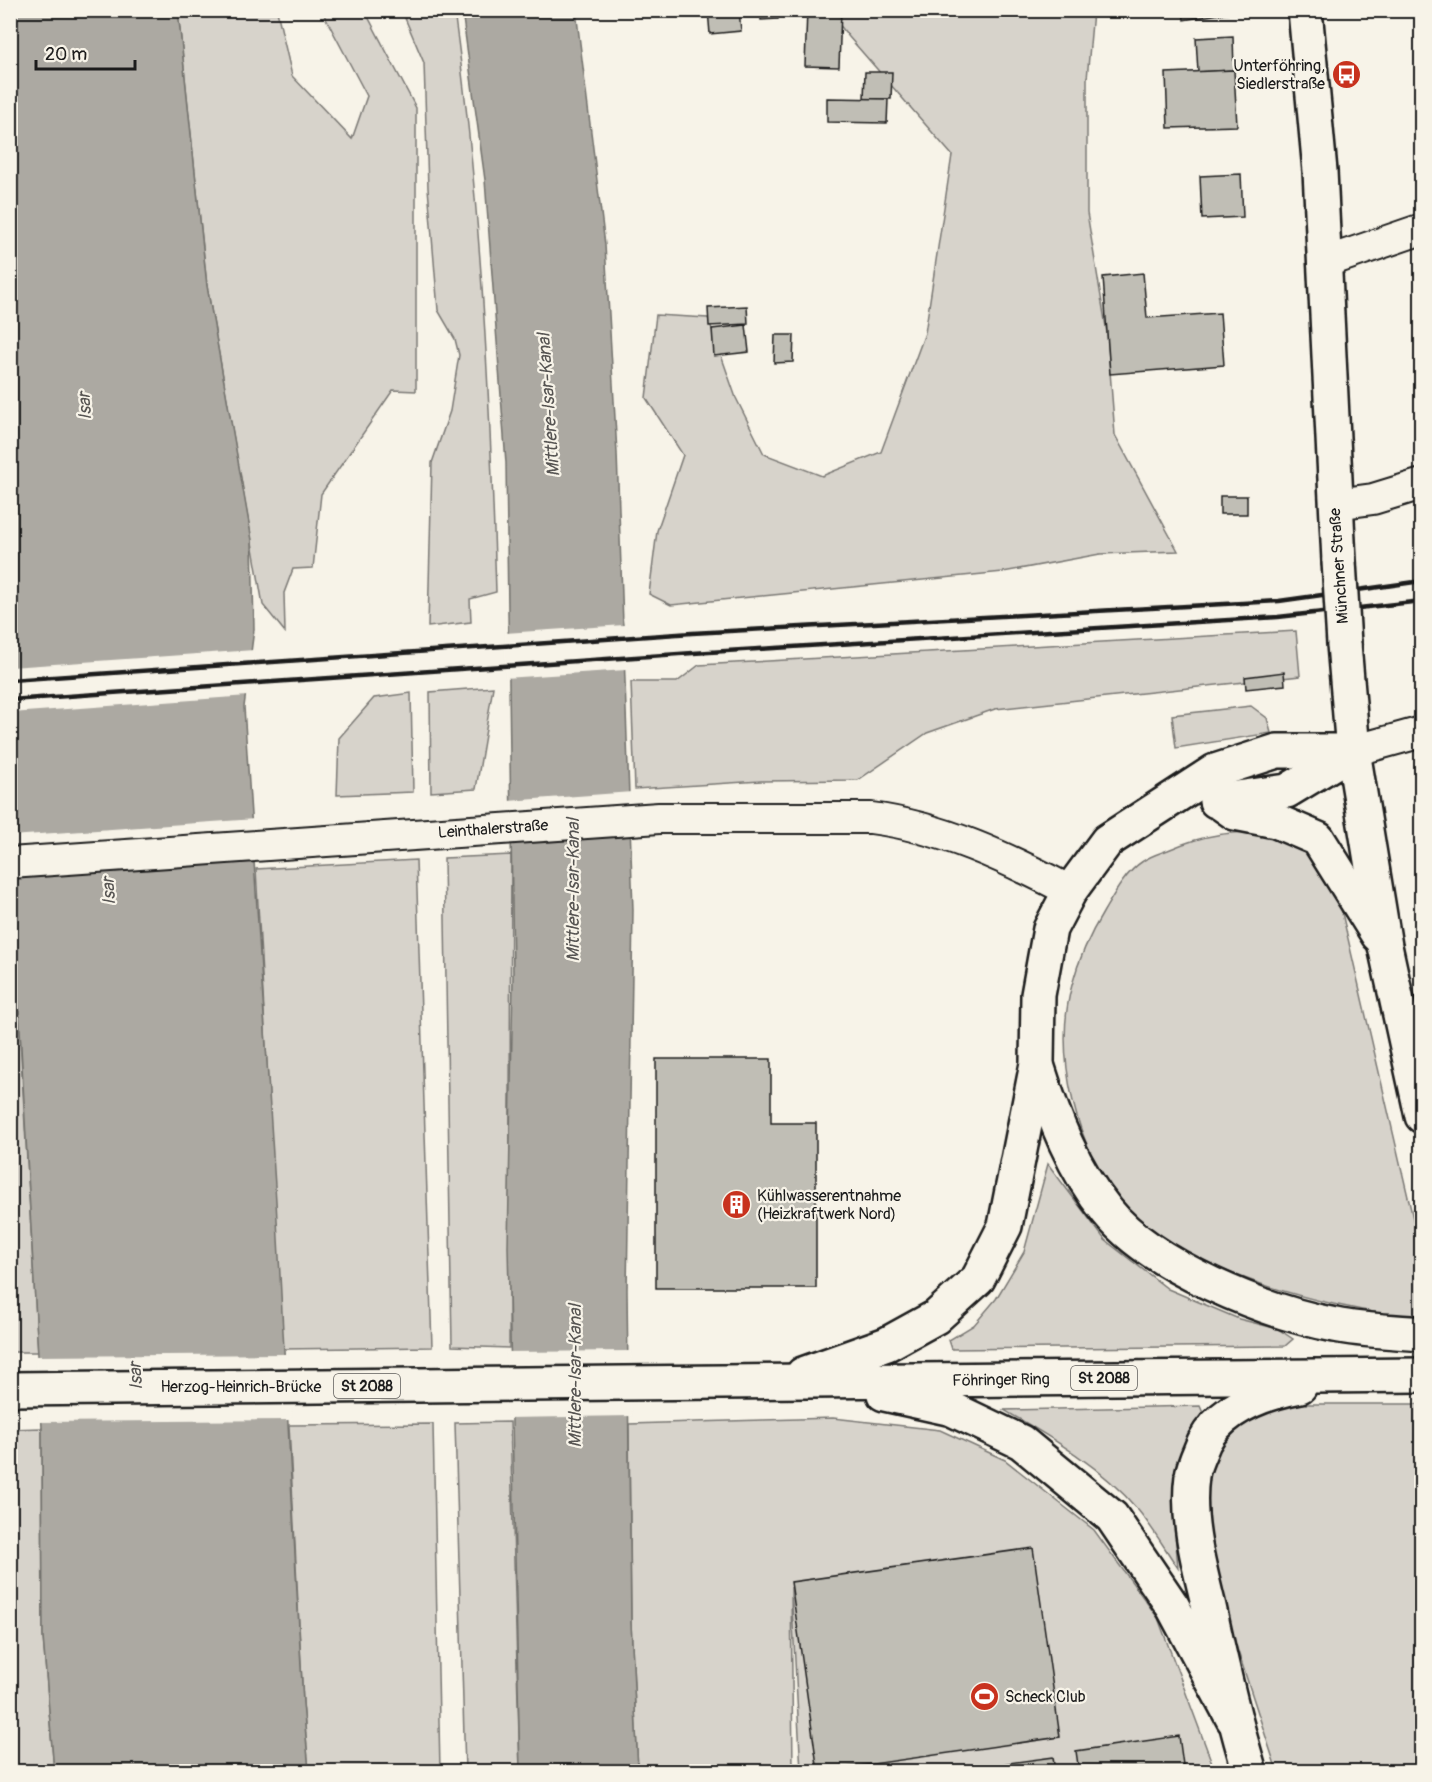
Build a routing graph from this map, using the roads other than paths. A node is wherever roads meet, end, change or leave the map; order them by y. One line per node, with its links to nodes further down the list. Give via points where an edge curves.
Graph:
1 (1305, 10): 3 (main road, Münchner Straße, via 1314,91)
2 (1422, 230): 3 (street)
3 (1323, 263): 5 (main road, Münchner Straße)
4 (1422, 484): 5 (street, via 1373,499)
5 (1335, 504): 7 (main road, Münchner Straße, bridge)
6 (1422, 732): 7 (street)
7 (1353, 752): 8 (main road, via 1287,791); 9 (main road, via 1277,752 1215,771); 12 (main road, Münchner Straße)
8 (1218, 801): 9 (main road); 12 (main road, via 1235,813 1276,821 1318,839)
9 (1164, 804): 11 (main road, via 1107,841)
10 (10, 863): 11 (street, Leinthalerstraße, via 659,818 870,818 898,821 995,852)
11 (1071, 891): 13 (main road, via 1050,929 1038,995)
12 (1385, 946): 14 (main road, Münchner Straße)
13 (1037, 1064): 15 (main road, via 1054,1122 1078,1166 1108,1211 1149,1250 1247,1300 1336,1326); 19 (main road, via 1005,1226 978,1279 936,1317 888,1344)
14 (1422, 1116)
15 (1422, 1334)
16 (1360, 1374): 17 (main road, Föhringer Ring / St 2088); 18 (main road, Föhringer Ring / St 2088); 22 (main road, via 1276,1391 1232,1410 1205,1440 1192,1475 1196,1552)
17 (1422, 1375)
18 (848, 1382): 19 (main road, Föhringer Ring / St 2088); 22 (main road, via 861,1389 952,1409 1021,1443 1112,1517 1173,1607)
19 (779, 1383): 20 (main road, Föhringer Ring / St 2088)
20 (723, 1384): 21 (main road, Herzog-Heinrich-Brücke / St 2088)
21 (10, 1389)
22 (1233, 1719): 23 (main road)
23 (1250, 1772)

